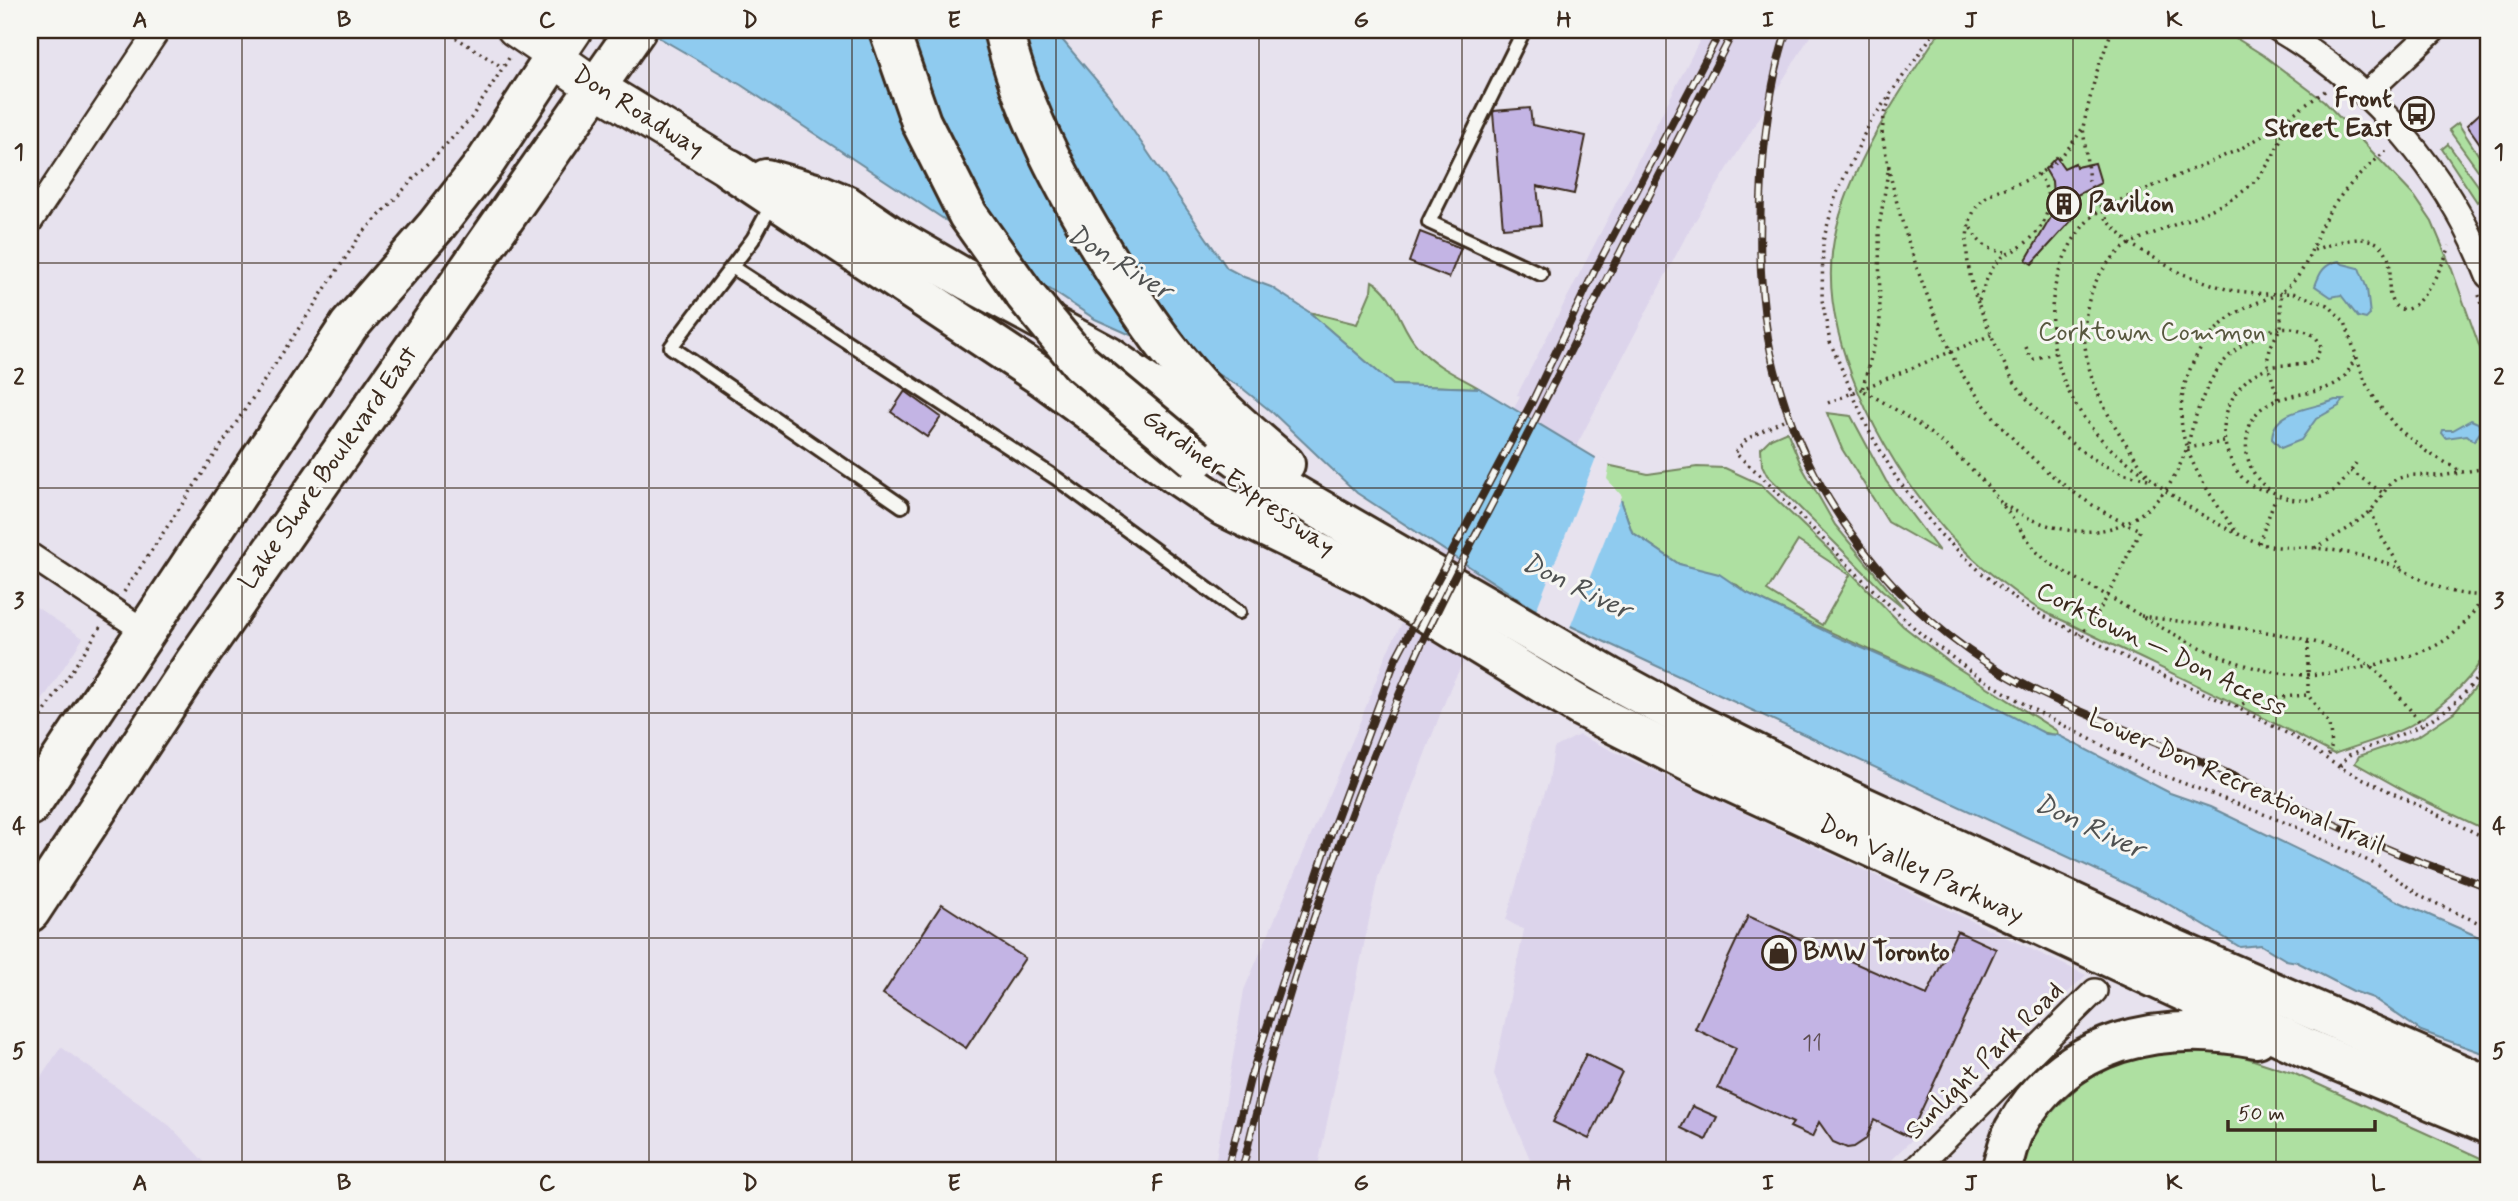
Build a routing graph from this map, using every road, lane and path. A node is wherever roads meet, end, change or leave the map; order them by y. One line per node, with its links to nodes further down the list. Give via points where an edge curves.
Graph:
1 (158, 30): 25 (street)
2 (444, 30): 69 (path, via 502,67 471,118 360,236)
3 (513, 30): 12 (street, Don Roadway)
4 (889, 30): 67 (highway, Gardiner Expressway, bridge, via 927,134 968,215 1081,363 1196,459)
5 (1003, 30): 67 (highway, via 1055,168 1140,311 1189,374 1309,485)
6 (1524, 30): 32 (lane, via 1429,222)
7 (1936, 30): 15 (path, Corktown — Don Access)
8 (2112, 30): 18 (path)
9 (2279, 30): 16 (street)
10 (2434, 30): 16 (street)
11 (630, 38): 13 (highway, Lake Shore Boulevard East)
12 (563, 44): 13 (main road, Don Roadway); 75 (highway, via 477,174 349,326)
13 (597, 88): 21 (main road, Don Roadway); 89 (highway, Lake Shore Boulevard East, via 194,663)
14 (2325, 91): 17 (path)
15 (1892, 94): 20 (path, via 1882,132); 44 (path, Corktown — Don Access, via 1870,124 1841,184 1823,241 1822,300 1829,338)
16 (2366, 94): 33 (street, via 2405,136 2445,193)
17 (2289, 116): 24 (path, via 2222,158); 27 (path, via 2268,166 2245,192)
18 (2083, 127): 22 (path, via 2064,154); 24 (path, via 2089,180)
19 (2386, 151): 29 (path, via 2344,191 2320,230)
20 (1889, 164): 40 (path, via 1909,244); 43 (path, via 1879,228 1880,324)
21 (730, 169): 23 (highway); 67 (highway, via 846,205 969,281 1108,356)
22 (2038, 174): 26 (path, via 1987,197); 30 (path, via 2049,190 2046,216 2031,238)
23 (775, 199): 31 (lane); 67 (highway, via 1044,378 1224,507)
24 (2100, 209): 27 (path); 39 (path, via 2061,265 2054,286 2051,318)
25 (30, 222)
26 (1969, 225): 30 (path, via 1981,243); 35 (path, via 1967,248)
27 (2130, 244): 34 (path, via 2205,282 2253,294); 54 (path, via 2110,261 2095,284 2083,337 2090,373 2107,413)
28 (2450, 246): 29 (path, via 2428,291 2414,304 2401,308 2390,298 2387,256 2373,240 2339,241)
29 (2314, 250): 34 (path, via 2295,282)
30 (2011, 252): 35 (path, via 1989,274)
31 (732, 267): 60 (lane, via 671,347); 72 (lane, via 1056,478)
32 (1541, 274)
33 (2488, 276)
34 (2281, 293): 36 (path); 41 (path, via 2298,294 2335,310 2345,322); 49 (path, via 2230,317 2193,360 2181,417)
35 (1978, 303): 37 (path)
36 (2281, 326): 42 (path); 42 (path, via 2312,334 2320,343 2318,356 2310,363); 49 (path, via 2244,343 2215,372 2197,410)
37 (1991, 335): 40 (path); 54 (path, via 2010,374 2070,441 2117,471)
38 (2026, 347): 39 (path, via 2034,359)
39 (2056, 352): 54 (path, via 2066,386 2084,419 2108,447)
40 (1952, 353): 43 (path); 62 (path, via 1988,410 2024,450 2064,485)
41 (2356, 357): 45 (path, via 2348,372 2330,386); 53 (path, via 2371,393 2392,423 2443,463)
42 (2267, 368): 45 (path); 48 (path, via 2235,394 2226,414)
43 (1862, 390): 44 (path); 59 (path, via 1935,437)
44 (1851, 394): 46 (path); 76 (path, Corktown — Don Access, via 1897,479 1939,533 2020,604)
45 (2278, 399): 55 (path, via 2262,409 2249,430 2249,465)
46 (1828, 403)
47 (1783, 421): 90 (path, Lower Don Recreational Trail, via 1747,439 1735,453 1870,587 1922,635 1973,673 2152,771 2279,819 2379,866 2422,897)
48 (2224, 442): 49 (path); 55 (path, via 2245,481)
49 (2187, 449): 56 (path); 63 (path, via 2208,492)
50 (2356, 463): 52 (path)
51 (2488, 468): 53 (path)
52 (2351, 471): 57 (path); 58 (path, via 2333,491 2318,497)
53 (2462, 472): 57 (path, via 2406,475)
54 (2150, 479): 56 (path)
55 (2270, 491): 58 (path)
56 (2164, 492): 62 (path); 63 (path)
57 (2382, 493): 61 (path)
58 (2276, 495): 64 (path)
59 (1999, 501): 62 (path, via 2035,521 2072,531 2102,530); 71 (path, via 2043,558)
60 (902, 506)
61 (2371, 511): 65 (path); 68 (path)
62 (2124, 523): 71 (path, via 2140,530)
63 (2236, 531): 64 (path)
64 (2259, 543): 65 (path, via 2286,549)
65 (2314, 548): 68 (path)
66 (30, 555): 75 (street)
67 (1386, 567): 92 (highway, Don Valley Parkway, via 1581,707 1707,771); 93 (highway, Don Valley Parkway, via 1847,799)
68 (2402, 569): 70 (path, via 2459,595)
69 (128, 586)
70 (2487, 595): 79 (path, via 2467,623 2448,639)
71 (2107, 596): 73 (path); 76 (path)
72 (1239, 612)
73 (2139, 615): 77 (path); 80 (path, via 2211,652 2274,671)
74 (98, 631): 84 (path)
75 (146, 632): 87 (highway)
76 (2080, 635): 82 (path, Corktown — Don Access)
77 (2308, 642): 79 (path); 80 (path)
78 (2488, 661): 83 (path, via 2470,687)
79 (2370, 666): 80 (path); 83 (path)
80 (2309, 674): 81 (path)
81 (2308, 695): 82 (path, via 2253,699); 85 (path, via 2329,722 2332,745)
82 (2236, 706): 85 (path, Corktown — Don Access)
83 (2423, 726): 86 (path, via 2348,755)
84 (30, 734)
85 (2328, 758): 86 (path, Corktown — Don Access)
86 (2339, 766): 88 (path, Corktown — Don Access)
87 (30, 806)
88 (2488, 839)
89 (30, 912)
90 (2488, 927)
91 (2095, 992): 96 (street, Sunlight Park Road)
92 (2306, 1048): 94 (highway, Don Valley Parkway); 97 (highway, via 2193,1031 2156,1032 2107,1045 2064,1072 2032,1101 2013,1133)
93 (2488, 1086)
94 (2488, 1124)
95 (2488, 1166): 98 (path)
96 (1913, 1171)
97 (2001, 1171)
98 (2483, 1171)

